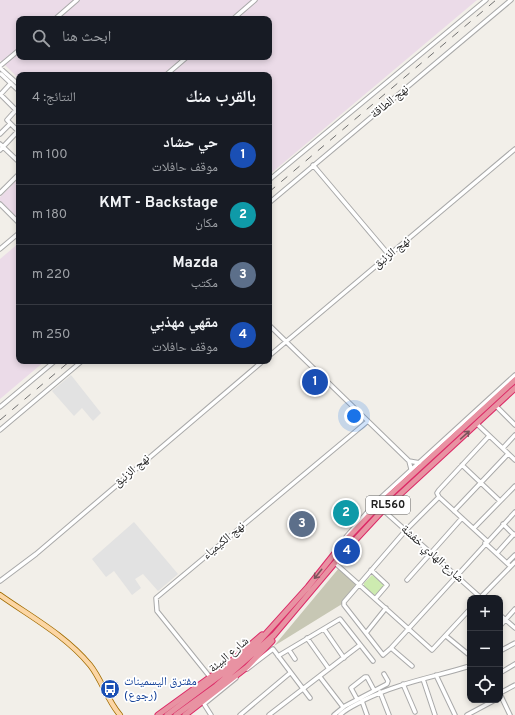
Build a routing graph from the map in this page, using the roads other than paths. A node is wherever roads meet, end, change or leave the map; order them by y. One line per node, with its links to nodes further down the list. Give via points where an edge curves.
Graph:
1 (77, 0): 5 (street)
2 (256, 0): 6 (street)
3 (486, 0): 26 (street)
4 (511, 0): 24 (street, نهج الطاقة)
5 (58, 16)
6 (237, 16)
7 (16, 53): 9 (street)
8 (184, 60): 10 (street)
9 (0, 67): 11 (street)
10 (170, 72)
11 (2, 73): 12 (street); 13 (street)
12 (11, 83): 14 (street); 15 (street)
13 (16, 84)
14 (16, 88)
15 (0, 95): 16 (street, via 16,110)
16 (15, 112): 17 (street, via 7,120)
17 (10, 124): 18 (street); 19 (street)
18 (16, 129)
19 (1, 131)
20 (16, 134): 21 (street)
21 (1, 147): 23 (street)
22 (515, 149): 33 (street, نهج الزئبق)
23 (16, 160)
24 (313, 165): 28 (street, نهج الطاقة); 33 (street)
25 (16, 177): 27 (street)
26 (272, 178)
27 (0, 193)
28 (272, 199)
29 (0, 204): 30 (street)
30 (16, 220)
31 (16, 236): 32 (street)
32 (0, 249)
33 (389, 255): 35 (street, نهج الزئبق)
34 (272, 328): 35 (street)
35 (286, 342): 36 (street, نهج الزئبق); 45 (street)
36 (272, 354)
37 (51, 364): 44 (street)
38 (78, 364): 48 (street)
39 (259, 364): 80 (street, نهج الزئبق, via 36,554)
40 (515, 375): 55 (street)
41 (515, 380): 71 (highway, RL560, via 379,505)
42 (515, 388): 43 (highway, RL560)
43 (496, 406): 46 (highway, RL560); 47 (street)
44 (0, 407)
45 (368, 421): 54 (street); 117 (street, نهج الكيمياء, via 156,598 157,611)
46 (477, 424): 50 (street); 62 (highway, RL560, one-way to 46)
47 (515, 425)
48 (0, 430)
49 (515, 435): 51 (street)
50 (489, 436): 51 (street); 56 (street)
51 (503, 448): 52 (street)
52 (508, 454): 53 (street); 58 (street)
53 (515, 460)
54 (409, 461): 55 (street); 57 (street)
55 (420, 463): 57 (street)
56 (462, 465): 58 (street); 60 (street, via 439,490)
57 (411, 469): 71 (street, via 357,522)
58 (481, 483): 61 (street); 63 (street)
59 (515, 486): 61 (street)
60 (439, 496): 63 (street); 68 (street)
61 (500, 501): 67 (street)
62 (383, 510): 68 (street, شارع الهادي خفشة); 75 (highway, RL560)
63 (454, 510): 65 (street)
64 (515, 512): 66 (street)
65 (462, 518): 67 (street); 72 (street)
66 (503, 524): 69 (street); 70 (street)
67 (474, 528): 70 (street)
68 (406, 530): 72 (street, شارع الهادي خفشة); 77 (street)
69 (514, 535): 73 (street)
70 (486, 542): 73 (street); 78 (street)
71 (344, 543): 92 (highway, RL560, one-way to 92)
72 (432, 552): 78 (street, شارع الهادي خفشة); 79 (street)
73 (497, 553): 76 (street)
74 (515, 555): 76 (street)
75 (335, 563): 81 (street); 90 (highway, RL560)
76 (512, 564): 84 (street)
77 (371, 570): 81 (street); 85 (street, via 387,585)
78 (456, 575): 83 (street, شارع الهادي خفشة); 95 (street)
79 (407, 580)
80 (0, 581)
81 (359, 584): 85 (street); 96 (street, via 344,605)
82 (0, 595): 134 (main road, via 77,650 91,666)
83 (478, 595)
84 (484, 595)
85 (375, 599): 86 (street)
86 (386, 608): 95 (street); 96 (street)
87 (515, 609): 89 (street)
88 (467, 612): 97 (street)
89 (505, 619): 91 (street); 93 (street)
90 (286, 622): 137 (highway, RL560, via 216,686); 138 (highway, via 281,632 247,667)
91 (503, 622)
92 (275, 624): 117 (highway); 136 (highway, شارع البيئة / RL560, via 264,638 226,671)
93 (515, 628)
94 (324, 629): 98 (street); 99 (street, via 340,619); 106 (street)
95 (408, 629): 97 (street, via 431,650 434,650); 101 (street)
96 (366, 633): 101 (street, via 384,655)
97 (446, 636): 104 (street)
98 (307, 638): 102 (street); 112 (street)
99 (360, 645): 106 (street); 108 (street)
100 (514, 645): 103 (street)
101 (391, 648): 110 (street)
102 (288, 650): 105 (street); 107 (street)
103 (503, 650)
104 (467, 653)
105 (278, 656): 114 (street); 139 (street, via 273,649 204,704)
106 (344, 658): 112 (street)
107 (295, 659)
108 (373, 661)
109 (515, 664): 113 (street)
110 (412, 666)
111 (467, 667): 116 (street)
112 (329, 669): 118 (street)
113 (503, 671)
114 (290, 673): 122 (street); 140 (street)
115 (384, 674): 123 (street, via 388,682)
116 (436, 675): 119 (street); 148 (street)
117 (210, 677): 135 (highway)
118 (320, 677): 122 (street); 131 (street)
119 (423, 679): 120 (street); 147 (street)
120 (403, 684): 124 (street); 133 (street)
121 (515, 685): 125 (street)
122 (303, 689): 126 (street); 141 (street)
123 (374, 690): 127 (street); 127 (street, via 364,677 351,688)
124 (380, 692): 128 (street); 146 (street)
125 (503, 693)
126 (310, 698)
127 (357, 699): 131 (street)
128 (362, 701): 131 (street); 145 (street)
129 (503, 701): 151 (street)
130 (490, 703): 132 (street)
131 (344, 709): 142 (street); 143 (street); 144 (street)
132 (476, 711): 149 (street); 150 (street)
133 (416, 712)
134 (118, 714)
135 (158, 715)
136 (167, 715)
137 (176, 715)
138 (185, 715)
139 (211, 715)
140 (240, 715)
141 (269, 715)
142 (334, 715)
143 (340, 715)
144 (347, 715)
145 (367, 715)
146 (389, 715)
147 (435, 715)
148 (456, 715)
149 (467, 715)
150 (478, 715)
151 (510, 715)

